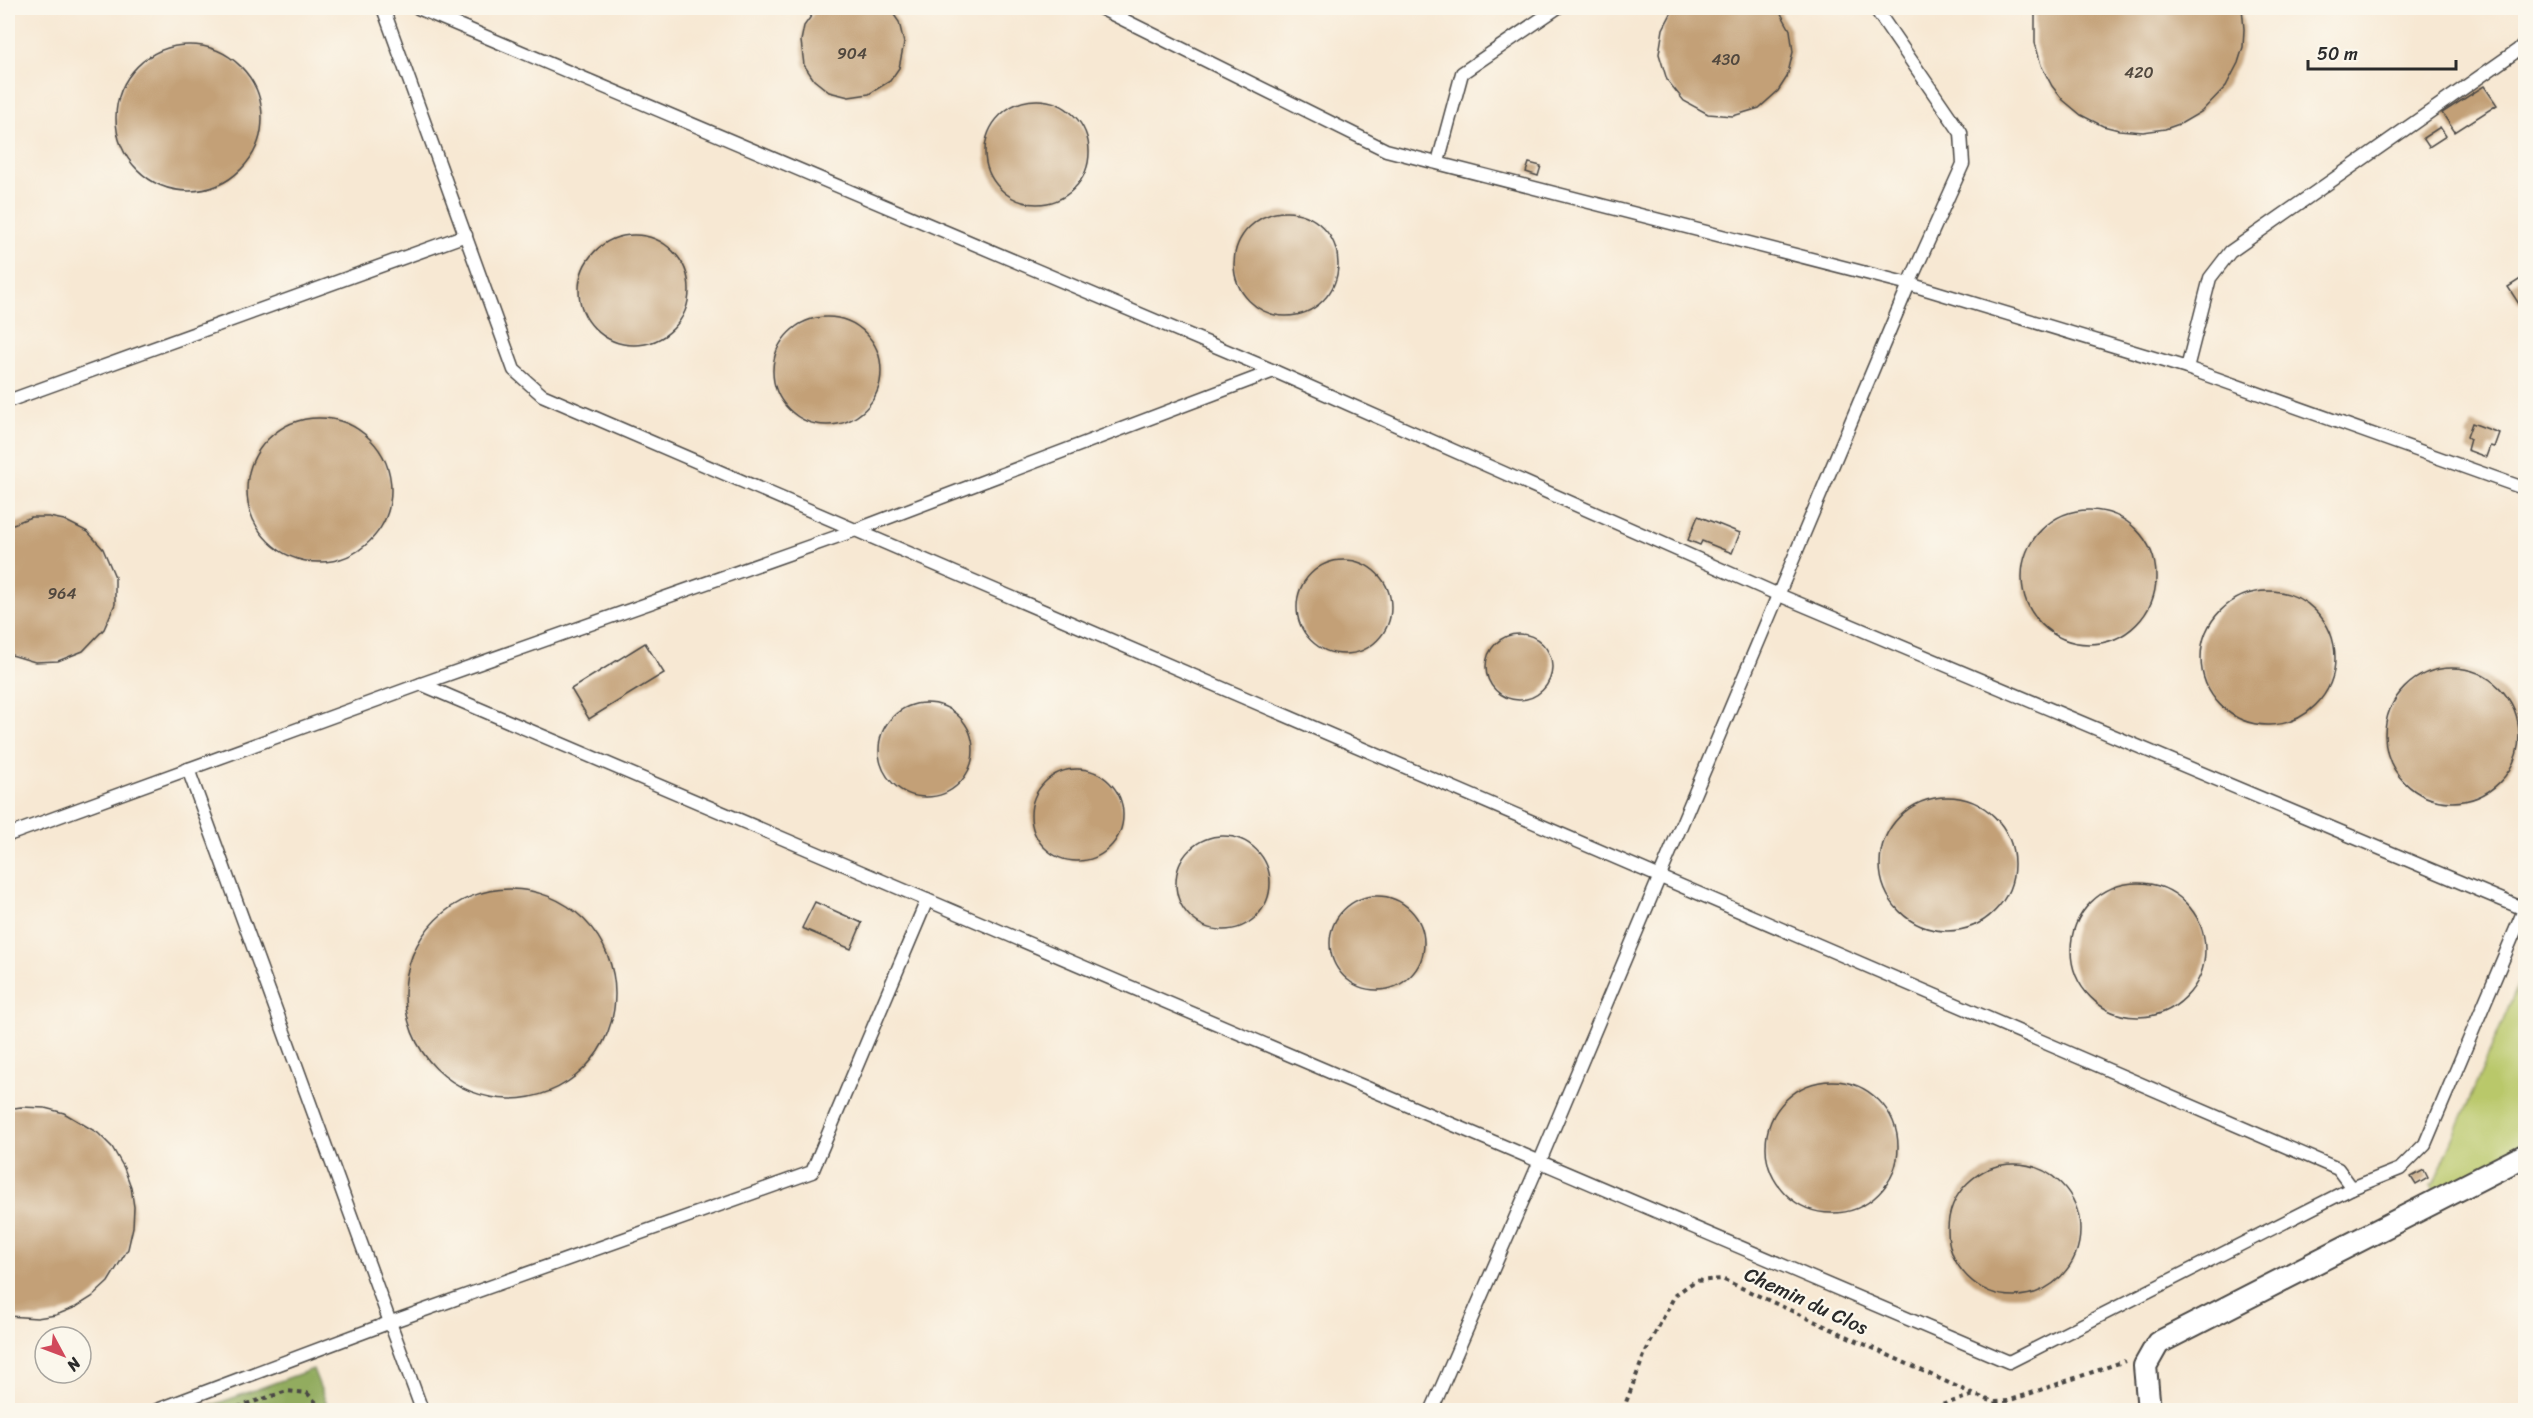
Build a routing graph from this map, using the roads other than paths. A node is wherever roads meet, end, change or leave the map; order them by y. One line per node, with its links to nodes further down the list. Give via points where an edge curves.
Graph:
1 (383, 8): 8 (lane)
2 (418, 8): 11 (lane)
3 (1100, 8): 7 (lane, via 1386,150)
4 (1557, 8): 7 (lane, via 1462,73)
5 (1875, 8): 9 (lane, via 1961,133 1963,164)
6 (2526, 40): 10 (lane, via 2518,50 2230,252 2210,278)
7 (1438, 162): 9 (lane)
8 (466, 235): 12 (lane); 14 (lane, via 514,370 542,395)
9 (1909, 284): 10 (lane); 15 (lane)
10 (2187, 368): 13 (lane)
11 (1274, 371): 14 (lane); 15 (lane)
12 (8, 401)
13 (2526, 489)
14 (853, 531): 16 (lane); 19 (lane)
15 (1779, 595): 19 (lane); 21 (lane)
16 (421, 684): 17 (lane); 20 (lane)
17 (188, 769): 18 (lane); 25 (lane)
18 (8, 835)
19 (1660, 876): 23 (lane); 24 (lane, via 2338,1168)
20 (927, 900): 23 (lane); 25 (lane, via 812,1172)
21 (2525, 907): 24 (lane, via 2425,1144 2400,1169)
22 (2526, 1155): 29 (street, via 2158,1343 2145,1366)
23 (1540, 1161): 24 (lane, via 2009,1362); 28 (lane, via 1433,1407)
24 (2352, 1188)
25 (391, 1322): 26 (lane); 27 (lane)
26 (157, 1410)
27 (422, 1410)
28 (1436, 1410)
29 (2149, 1410)

